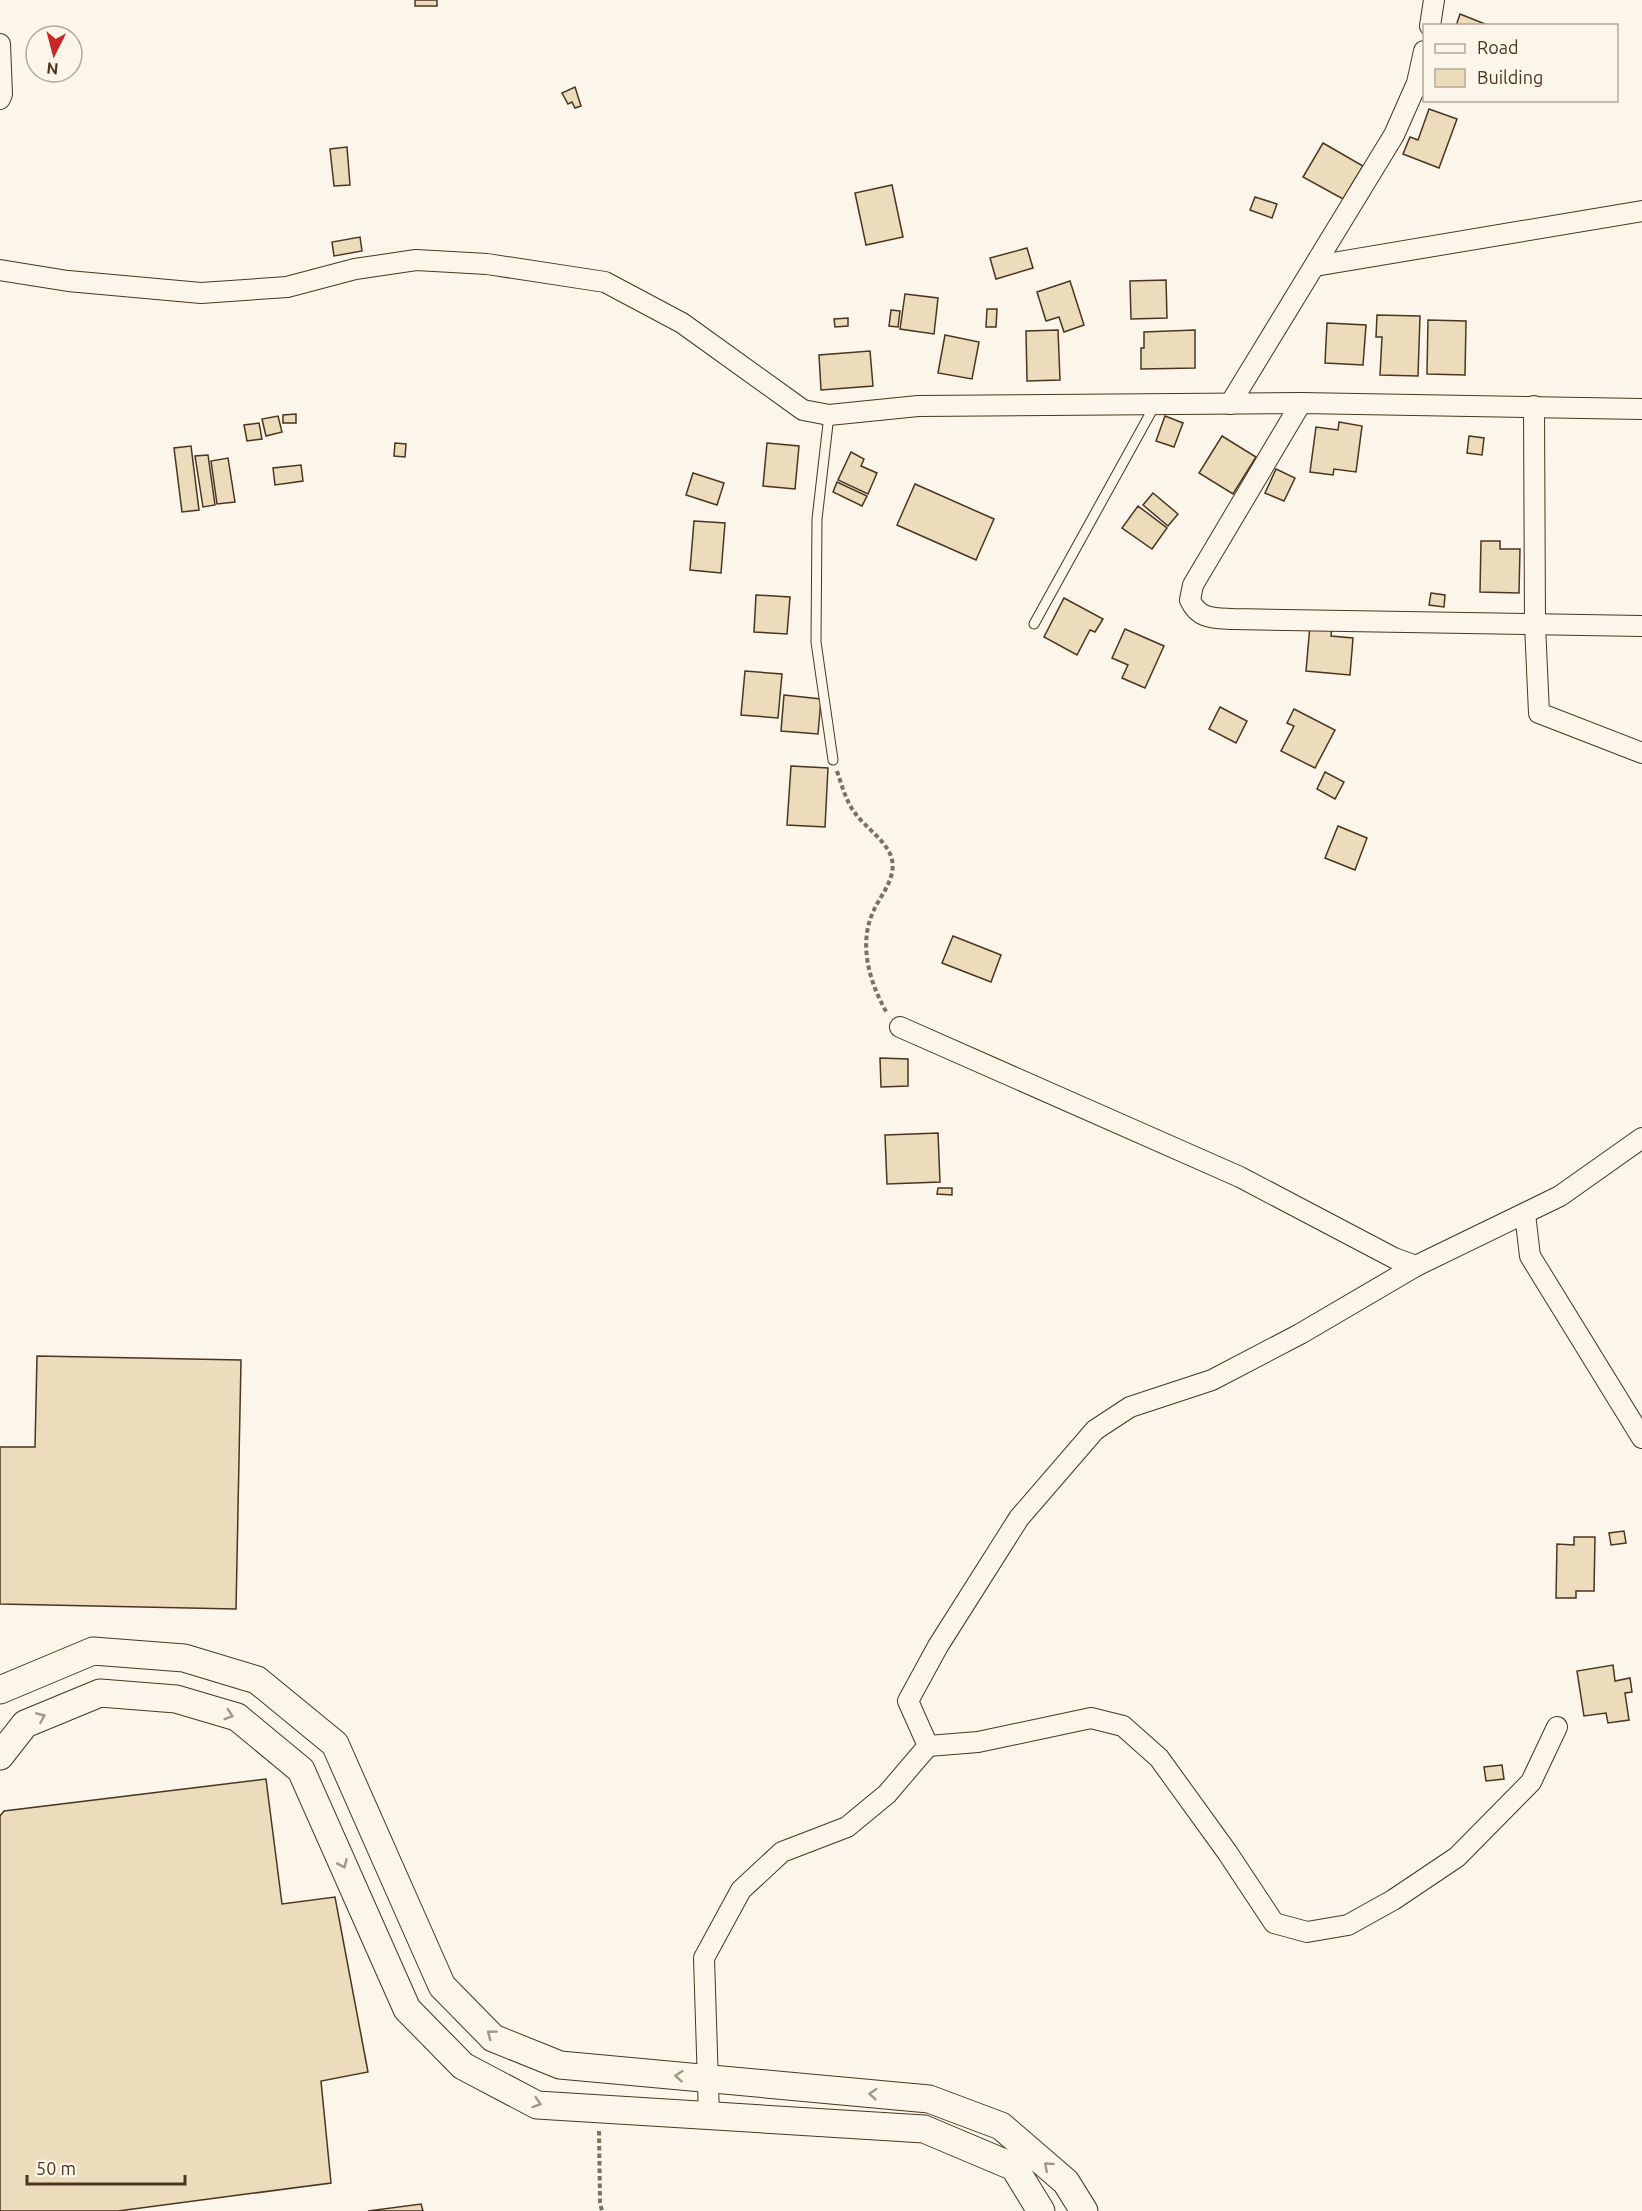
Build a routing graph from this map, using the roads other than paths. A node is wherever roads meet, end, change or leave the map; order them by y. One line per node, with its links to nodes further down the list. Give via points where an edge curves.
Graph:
1 (1434, 0): 2 (street)
2 (1430, 24)
3 (0, 44): 5 (street)
4 (1423, 59): 7 (street, via 1394,135)
5 (0, 99)
6 (1642, 211): 7 (street)
7 (1315, 266): 10 (street)
8 (0, 270): 14 (street, via 68,281 201,293 287,287 355,269 416,260 487,264 605,282 682,323 803,410)
9 (1301, 403): 10 (street); 12 (street); 16 (street, via 1193,585 1190,600 1199,613 1233,619)
10 (1230, 404): 11 (street)
11 (1155, 405): 14 (street, via 918,406); 15 (lane)
12 (1534, 406): 13 (street); 16 (street)
13 (1642, 409)
14 (829, 415): 19 (lane, via 817,519 816,642)
15 (1034, 624)
16 (1535, 625): 17 (street); 18 (street, via 1539,713)
17 (1642, 626)
18 (1642, 753)
19 (833, 760)
20 (900, 1027): 23 (street, via 1240,1177)
21 (1642, 1138): 22 (street, via 1594,1174)
22 (1525, 1214): 23 (street); 24 (street, via 1530,1256)
23 (1416, 1266): 27 (street, via 1212,1380 1130,1407 1095,1430 1019,1518 908,1701)
24 (1642, 1438)
25 (0, 1690): 29 (street, one-way to 25, via 560,2066 493,2038 442,1986 335,1744 257,1680 184,1658 93,1651)
26 (1557, 1727): 27 (street, via 1531,1782 1457,1857 1348,1925 1307,1932 1274,1923 1159,1758 1123,1725 1091,1718 978,1742)
27 (928, 1746): 29 (street, via 887,1794 847,1827 782,1852 741,1890 704,1958)
28 (0, 1756): 30 (street, one-way to 30, via 25,1724 100,1693 176,1699 237,1717 302,1770 407,2009 463,2066 537,2105)
29 (708, 2079): 30 (street); 32 (street, one-way to 29, via 1066,2182 1001,2126 929,2099)
30 (709, 2116): 31 (street, via 924,2129 1014,2167)
31 (1041, 2211)
32 (1084, 2211)

